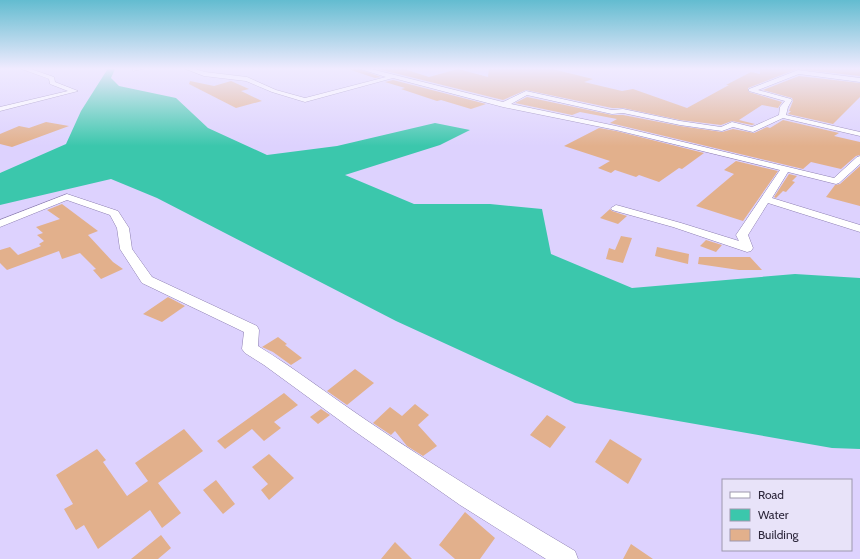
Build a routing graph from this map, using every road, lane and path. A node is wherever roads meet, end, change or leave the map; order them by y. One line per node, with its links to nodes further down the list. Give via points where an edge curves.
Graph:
1 (62, 94): 9 (street)
2 (285, 94): 3 (street, via 305,100)
3 (327, 94)
4 (462, 94): 8 (street)
5 (524, 94): 8 (street)
6 (531, 94): 10 (street, via 612,112 623,111 722,129 732,124 753,130)
7 (767, 94): 10 (street, via 789,100 784,106)
8 (503, 104): 13 (street)
9 (0, 109)
10 (782, 116): 11 (street)
11 (860, 134)
12 (860, 159): 13 (street, via 836,181)
13 (785, 169): 14 (street)
14 (766, 199): 15 (street, via 742,235 747,248); 17 (street)
15 (616, 208)
16 (0, 224): 18 (street, via 68,197 114,213 122,228 126,249 147,280 252,330 250,349 467,498)
17 (860, 229)
18 (567, 559)

